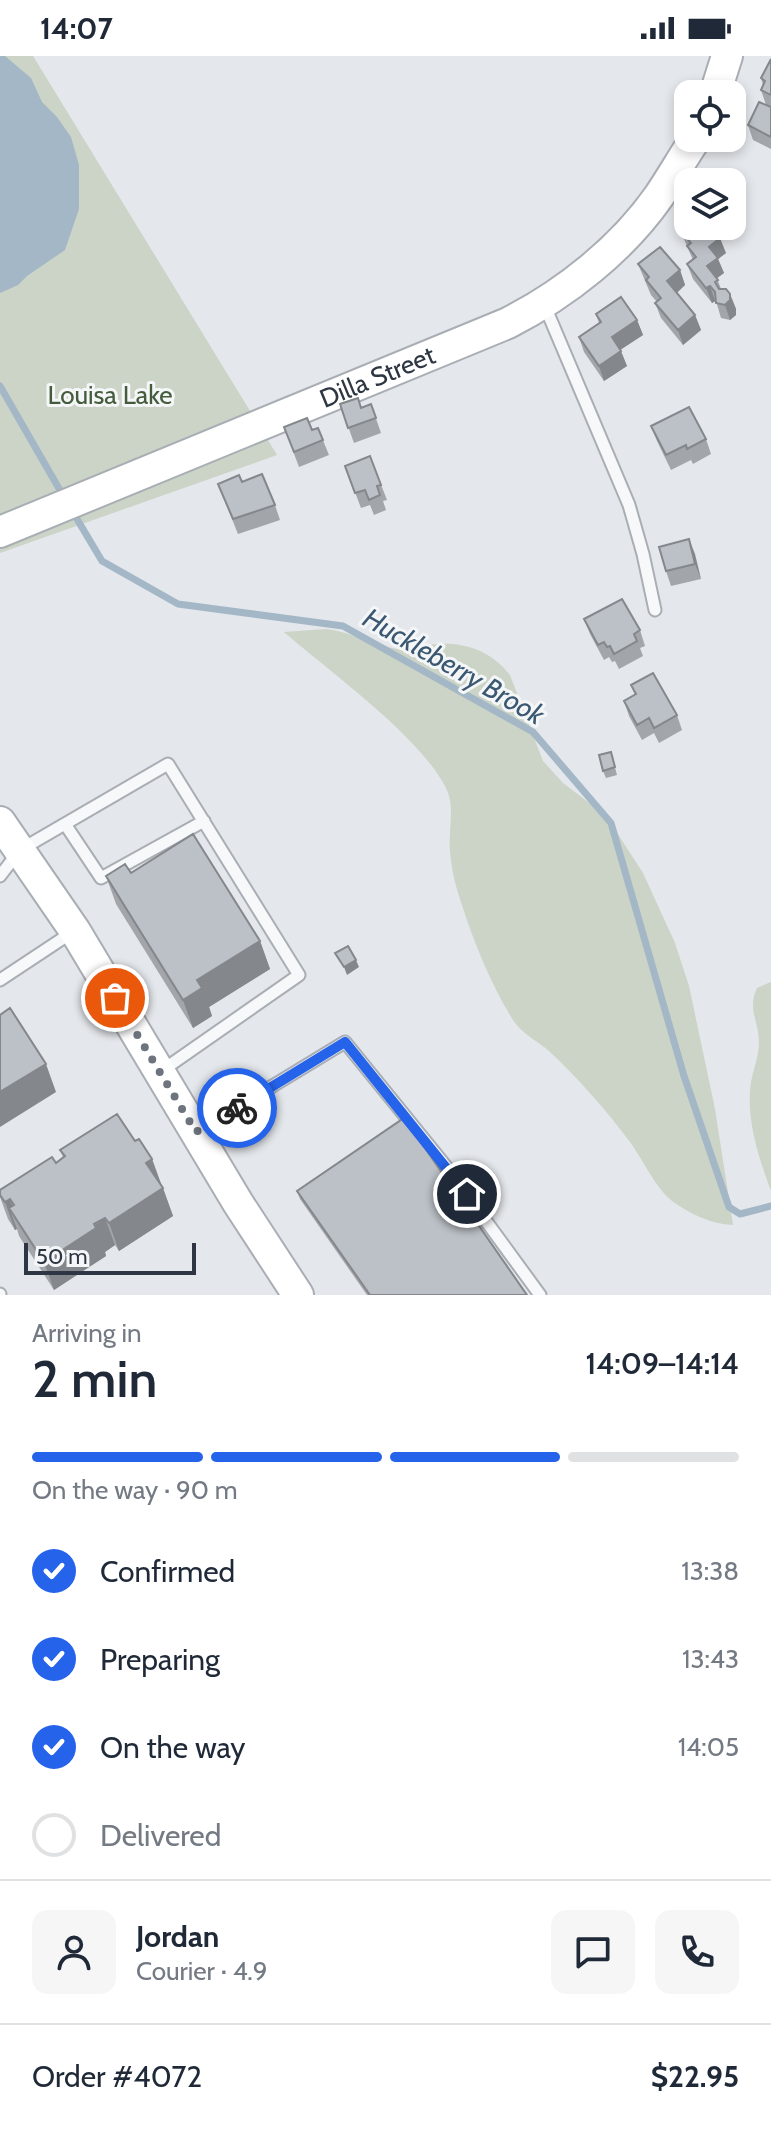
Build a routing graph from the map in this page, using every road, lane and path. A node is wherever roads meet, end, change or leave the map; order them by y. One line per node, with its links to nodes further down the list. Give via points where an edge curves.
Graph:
1 (727, 56): 2 (main road)
2 (719, 80)
3 (687, 152): 4 (main road, Dilla Street, via 640,220)
4 (544, 304): 5 (main road, Dilla Street); 6 (lane, via 629,505)
5 (0, 532)
6 (655, 610)
7 (204, 821): 9 (lane, via 101,878); 9 (lane, via 168,764); 14 (lane, via 299,975)
8 (0, 822): 10 (main road)
9 (65, 824): 10 (lane)
10 (20, 850): 11 (lane); 12 (main road)
11 (0, 876)
12 (75, 931): 13 (lane); 14 (main road)
13 (0, 980)
14 (160, 1072): 15 (main road)
15 (196, 1132): 16 (main road); 17 (lane, via 345,1042 448,1169)
16 (298, 1295)
17 (540, 1295)

